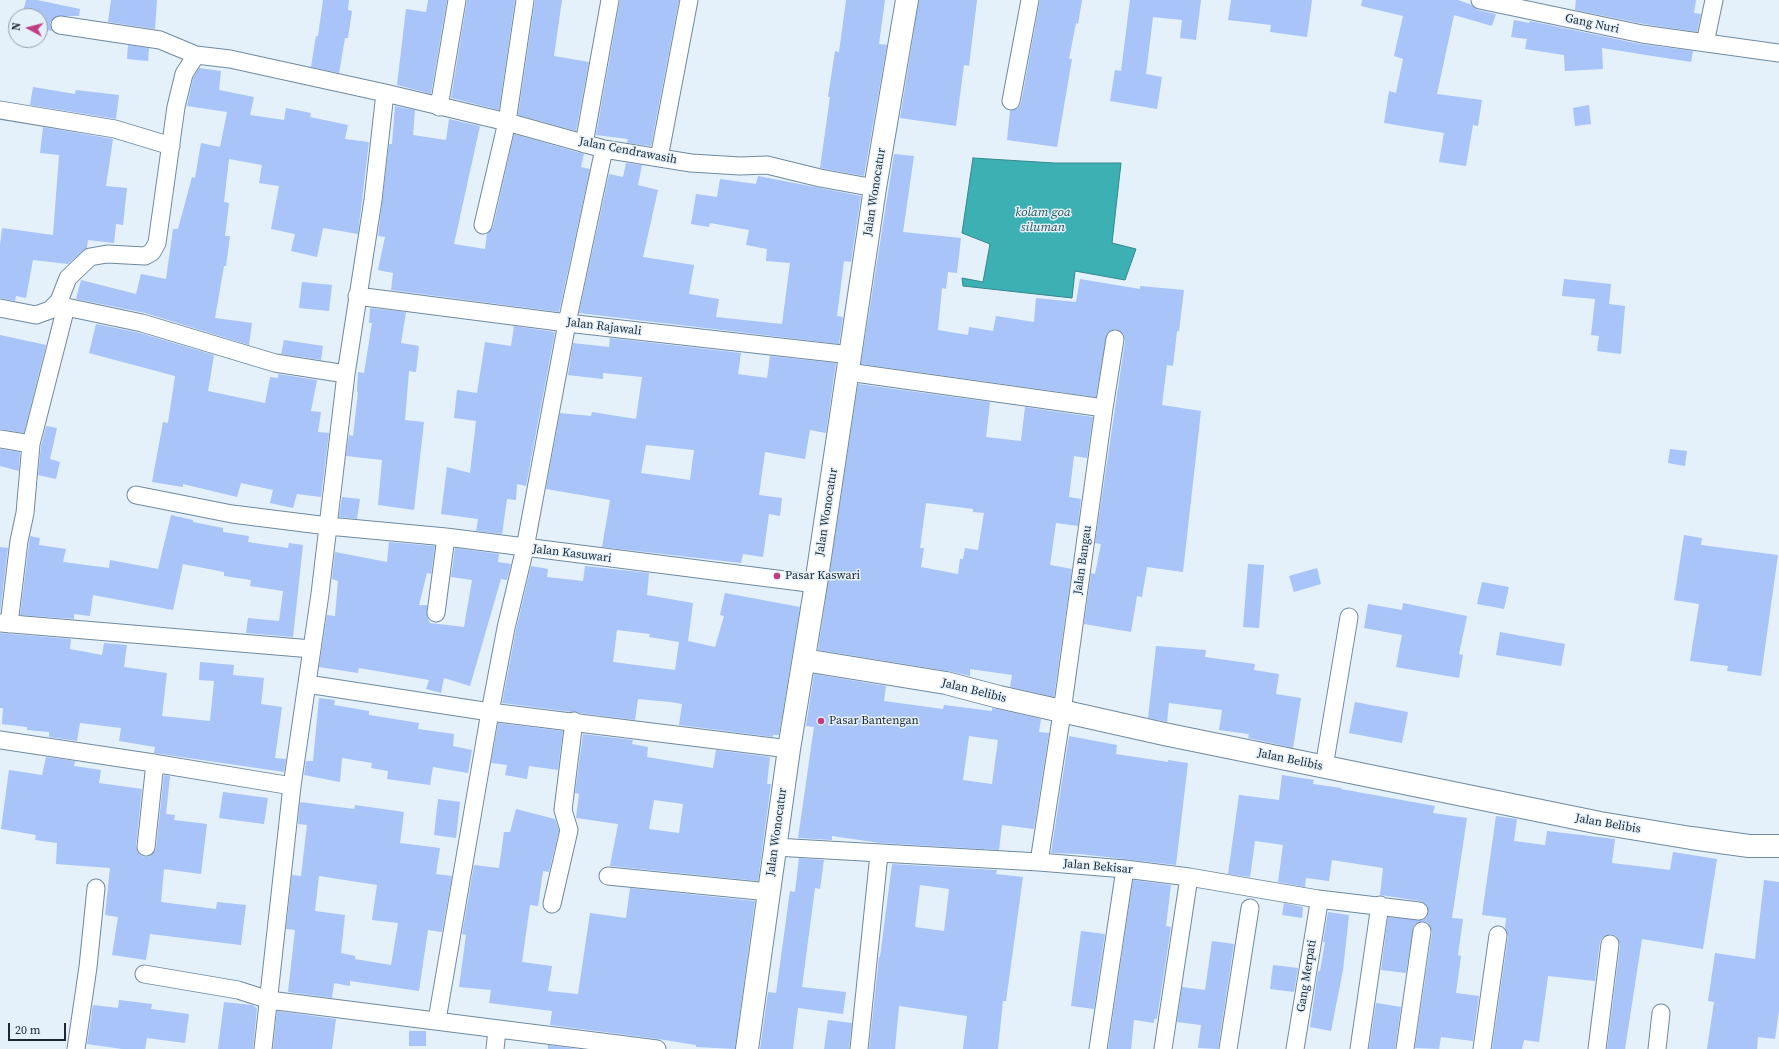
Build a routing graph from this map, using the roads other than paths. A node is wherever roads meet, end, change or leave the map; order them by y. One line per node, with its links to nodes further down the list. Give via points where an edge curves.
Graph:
1 (457, 0): 15 (street)
2 (525, 0): 17 (street)
3 (610, 0): 18 (street)
4 (689, 0): 21 (street)
5 (907, 0): 22 (street, Jalan Wonocatur)
6 (1030, 0): 14 (street)
7 (1480, 0): 10 (street, Gang Nuri, via 1642,34)
8 (1714, 0): 10 (street)
9 (60, 25): 12 (street, Jalan Cendrawasih, via 160,40)
10 (1705, 43): 11 (street, Gang Nuri)
11 (1779, 53)
12 (196, 55): 13 (street, Jalan Cendrawasih, via 230,59); 19 (street, via 184,74 180,88)
13 (385, 93): 15 (street, Jalan Cendrawasih); 24 (street)
14 (1011, 101)
15 (439, 107): 17 (street, Jalan Cendrawasih)
16 (0, 110): 19 (street, via 114,129)
17 (507, 122): 18 (street, Jalan Cendrawasih); 23 (street)
18 (584, 144): 20 (street, Jalan Cendrawasih)
19 (171, 146): 25 (street, via 157,243 152,252 145,256 107,254 90,257 68,278)
20 (604, 149): 21 (street, Jalan Cendrawasih); 27 (street)
21 (659, 158): 22 (street, Jalan Cendrawasih, via 733,166 767,165)
22 (875, 188): 29 (street, Jalan Wonocatur)
23 (483, 226)
24 (357, 296): 27 (street, Jalan Rajawali); 30 (street)
25 (63, 304): 26 (street, via 36,315); 30 (street, via 149,325 275,363); 33 (street)
26 (0, 308)
27 (567, 323): 29 (street, Jalan Rajawali); 37 (street)
28 (1115, 339): 31 (street, Jalan Bangau)
29 (850, 364): 31 (street); 38 (street, Jalan Wonocatur)
30 (346, 374): 35 (street)
31 (1104, 408): 45 (street, Jalan Bangau)
32 (0, 439): 33 (street)
33 (31, 444): 41 (street, via 25,513)
34 (136, 495): 35 (street, Jalan Kasuwari, via 232,514)
35 (328, 526): 36 (street, Jalan Kasuwari); 42 (street)
36 (446, 537): 37 (street, Jalan Kasuwari); 39 (street)
37 (525, 548): 38 (street, Jalan Kasuwari); 46 (street)
38 (816, 584): 43 (street, Jalan Wonocatur)
39 (436, 613)
40 (1350, 617): 51 (street)
41 (4, 624): 42 (street)
42 (312, 649): 44 (street)
43 (804, 660): 45 (street, Jalan Belibis, via 946,683); 49 (street, Jalan Wonocatur)
44 (307, 684): 46 (street); 52 (street)
45 (1062, 711): 51 (street, Jalan Belibis); 57 (street, Jalan Bangau)
46 (490, 712): 47 (street); 74 (street)
47 (574, 721): 49 (street); 64 (street, via 563,810 569,830)
48 (0, 740): 50 (street)
49 (789, 749): 55 (street, Jalan Wonocatur)
50 (155, 763): 52 (street); 54 (street)
51 (1324, 767): 53 (street, Jalan Belibis, via 1600,823 1749,846)
52 (292, 786): 72 (street)
53 (1779, 846)
54 (146, 847)
55 (774, 848): 56 (street, Jalan Bekisar); 62 (street, Jalan Wonocatur)
56 (879, 854): 57 (street, Jalan Bekisar); 81 (street)
57 (1040, 862): 58 (street, Jalan Bekisar)
58 (1125, 869): 60 (street, Jalan Bekisar); 82 (street)
59 (608, 876): 62 (street)
60 (1189, 877): 65 (street, Jalan Bekisar, via 1318,899); 83 (street)
61 (96, 888): 76 (street)
62 (769, 892): 80 (street, Jalan Wonocatur)
63 (1319, 903): 85 (street, Gang Merpati)
64 (552, 904)
65 (1380, 905): 67 (street, Jalan Bekisar); 86 (street)
66 (1250, 908): 84 (street)
67 (1419, 912)
68 (1422, 932): 87 (street)
69 (1498, 935): 88 (street)
70 (1610, 944): 89 (street)
71 (144, 974): 72 (street, via 238,990)
72 (269, 1000): 74 (street); 77 (street)
73 (1660, 1014): 90 (street)
74 (437, 1020): 75 (street)
75 (497, 1030): 78 (street); 79 (street)
76 (76, 1049)
77 (263, 1049)
78 (495, 1049)
79 (658, 1049)
80 (747, 1049)
81 (859, 1049)
82 (1098, 1049)
83 (1163, 1049)
84 (1228, 1049)
85 (1295, 1049)
86 (1358, 1049)
87 (1405, 1049)
88 (1482, 1049)
89 (1597, 1049)
90 (1657, 1049)

